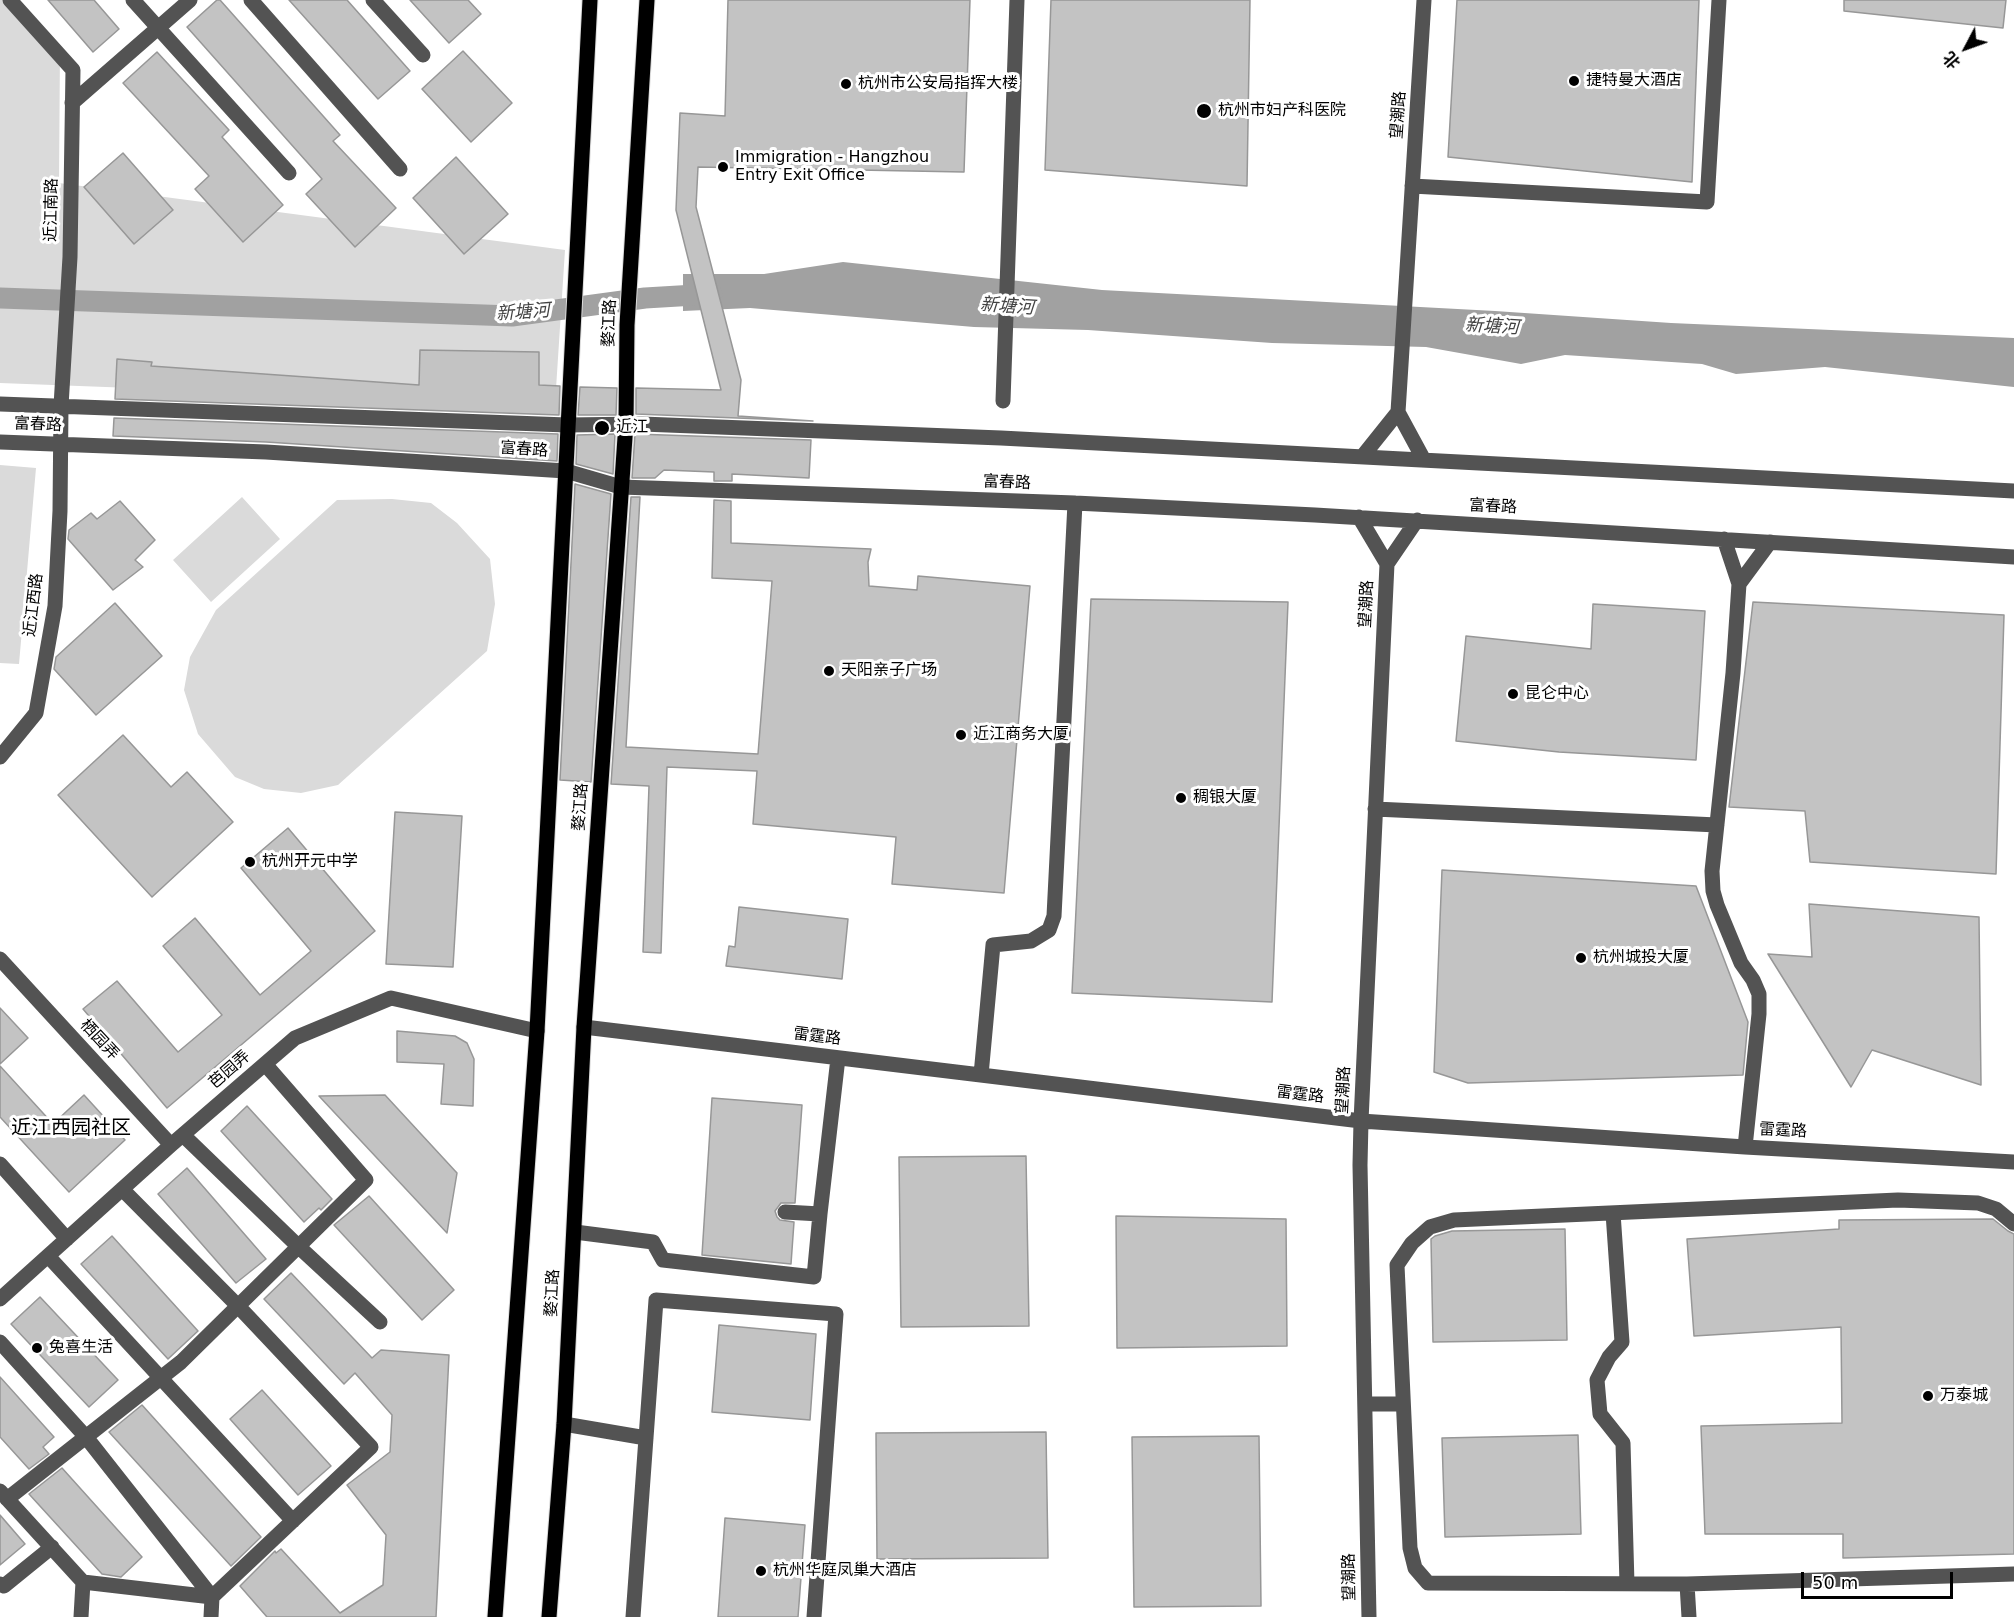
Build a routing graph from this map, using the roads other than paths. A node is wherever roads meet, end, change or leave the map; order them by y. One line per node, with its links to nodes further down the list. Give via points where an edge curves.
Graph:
1 (10, 0): 13 (street, 近江南路, via 73,70)
2 (133, 0): 11 (street)
3 (190, 0): 11 (street)
4 (251, 0): 14 (street)
5 (372, 0): 12 (street)
6 (590, 0): 22 (main road, 婺江路)
7 (647, 0): 21 (main road, 婺江路, via 629,283)
8 (1017, 0): 17 (street)
9 (1424, 0): 16 (street, 望潮路)
10 (1719, 0): 16 (street, via 1707,202)
11 (159, 27): 13 (street); 15 (street)
12 (423, 55)
13 (72, 103): 19 (street, 近江南路)
14 (400, 169)
15 (289, 172)
16 (1412, 186): 20 (street, 望潮路)
17 (1003, 401)
18 (0, 404): 19 (street, 富春路)
19 (61, 406): 22 (street, 富春路); 24 (street, 近江南路)
20 (1398, 412): 25 (street); 26 (street)
21 (626, 423): 22 (street, 富春路); 25 (street, 富春路); 28 (main road, 婺江路)
22 (567, 425): 27 (main road, 婺江路)
23 (0, 442): 24 (street, 富春路)
24 (60, 444): 27 (street, 富春路, via 267,452); 38 (street, 近江西路, via 55,606 36,713)
25 (1362, 457): 26 (street, 富春路)
26 (1424, 460): 29 (street, 富春路)
27 (566, 471): 28 (street, 富春路); 43 (main road, 婺江路)
28 (621, 487): 30 (street, 富春路); 42 (main road, 婺江路)
29 (2014, 491)
30 (1075, 503): 31 (street, 富春路); 46 (street, via 1054,916 1049,930 1031,941 993,945)
31 (1359, 517): 32 (street, 富春路); 36 (street, 望潮路)
32 (1417, 520): 33 (street, 富春路); 36 (street, 望潮路)
33 (1724, 539): 34 (street, 富春路); 37 (street)
34 (1770, 542): 35 (street, 富春路); 37 (street)
35 (2014, 557)
36 (1387, 564): 39 (street, 望潮路)
37 (1739, 584): 40 (street)
38 (0, 757)
39 (1374, 809): 40 (street); 47 (street, 望潮路)
40 (1717, 825): 49 (street, via 1713,891 1741,963 1759,994)
41 (0, 959): 48 (street, 栖园弄)
42 (584, 1028): 44 (street, 雷霆路); 57 (main road, 婺江路)
43 (537, 1032): 45 (street, 芭园弄, via 391,998 295,1038); 82 (main road, 婺江路)
44 (838, 1058): 46 (street, 雷霆路); 55 (street)
45 (265, 1064): 48 (street, 芭园弄); 59 (street, via 366,1180)
46 (981, 1075): 47 (street, 雷霆路)
47 (1361, 1121): 49 (street, 雷霆路); 66 (street, 望潮路)
48 (177, 1140): 52 (street, 芭园弄); 59 (street, 栖园弄)
49 (1745, 1147): 50 (street, 雷霆路)
50 (2014, 1161)
51 (0, 1164): 58 (street)
52 (122, 1189): 58 (street, 芭园弄); 62 (street)
53 (785, 1212): 55 (street)
54 (1613, 1213): 56 (street, via 1898,1200 1978,1203 1996,1209); 67 (street, via 1454,1220 1430,1227 1412,1243 1397,1265); 77 (street, via 1622,1342 1597,1380 1600,1414 1623,1443)
55 (820, 1214): 57 (street, via 814,1277 663,1260 653,1242)
56 (2014, 1224)
57 (575, 1232): 68 (main road, 婺江路)
58 (67, 1239): 60 (street, 芭园弄)
59 (298, 1247): 62 (street); 63 (street, 栖园弄)
60 (48, 1256): 61 (street, 芭园弄); 65 (street)
61 (0, 1299)
62 (238, 1306): 65 (street); 72 (street, via 371,1447)
63 (380, 1322)
64 (0, 1342): 69 (street)
65 (162, 1378): 69 (street); 72 (street)
66 (1365, 1404): 67 (street); 86 (street, 望潮路)
67 (1403, 1404): 77 (street, via 1410,1548 1415,1568 1428,1583)
68 (564, 1424): 70 (street); 83 (main road, 婺江路)
69 (86, 1437): 71 (street); 79 (street)
70 (646, 1438): 84 (street); 85 (street, via 656,1300 836,1314)
71 (4, 1495): 73 (street)
72 (293, 1521): 79 (street)
73 (52, 1547): 75 (street); 76 (street, via 4,1586)
74 (2014, 1574): 78 (street)
75 (83, 1582): 79 (street); 80 (street)
76 (0, 1584)
77 (1627, 1584): 78 (street)
78 (1687, 1584): 87 (street)
79 (212, 1597): 81 (street)
80 (81, 1617)
81 (211, 1617)
82 (495, 1617)
83 (549, 1617)
84 (633, 1617)
85 (814, 1617)
86 (1369, 1617)
87 (1689, 1617)

